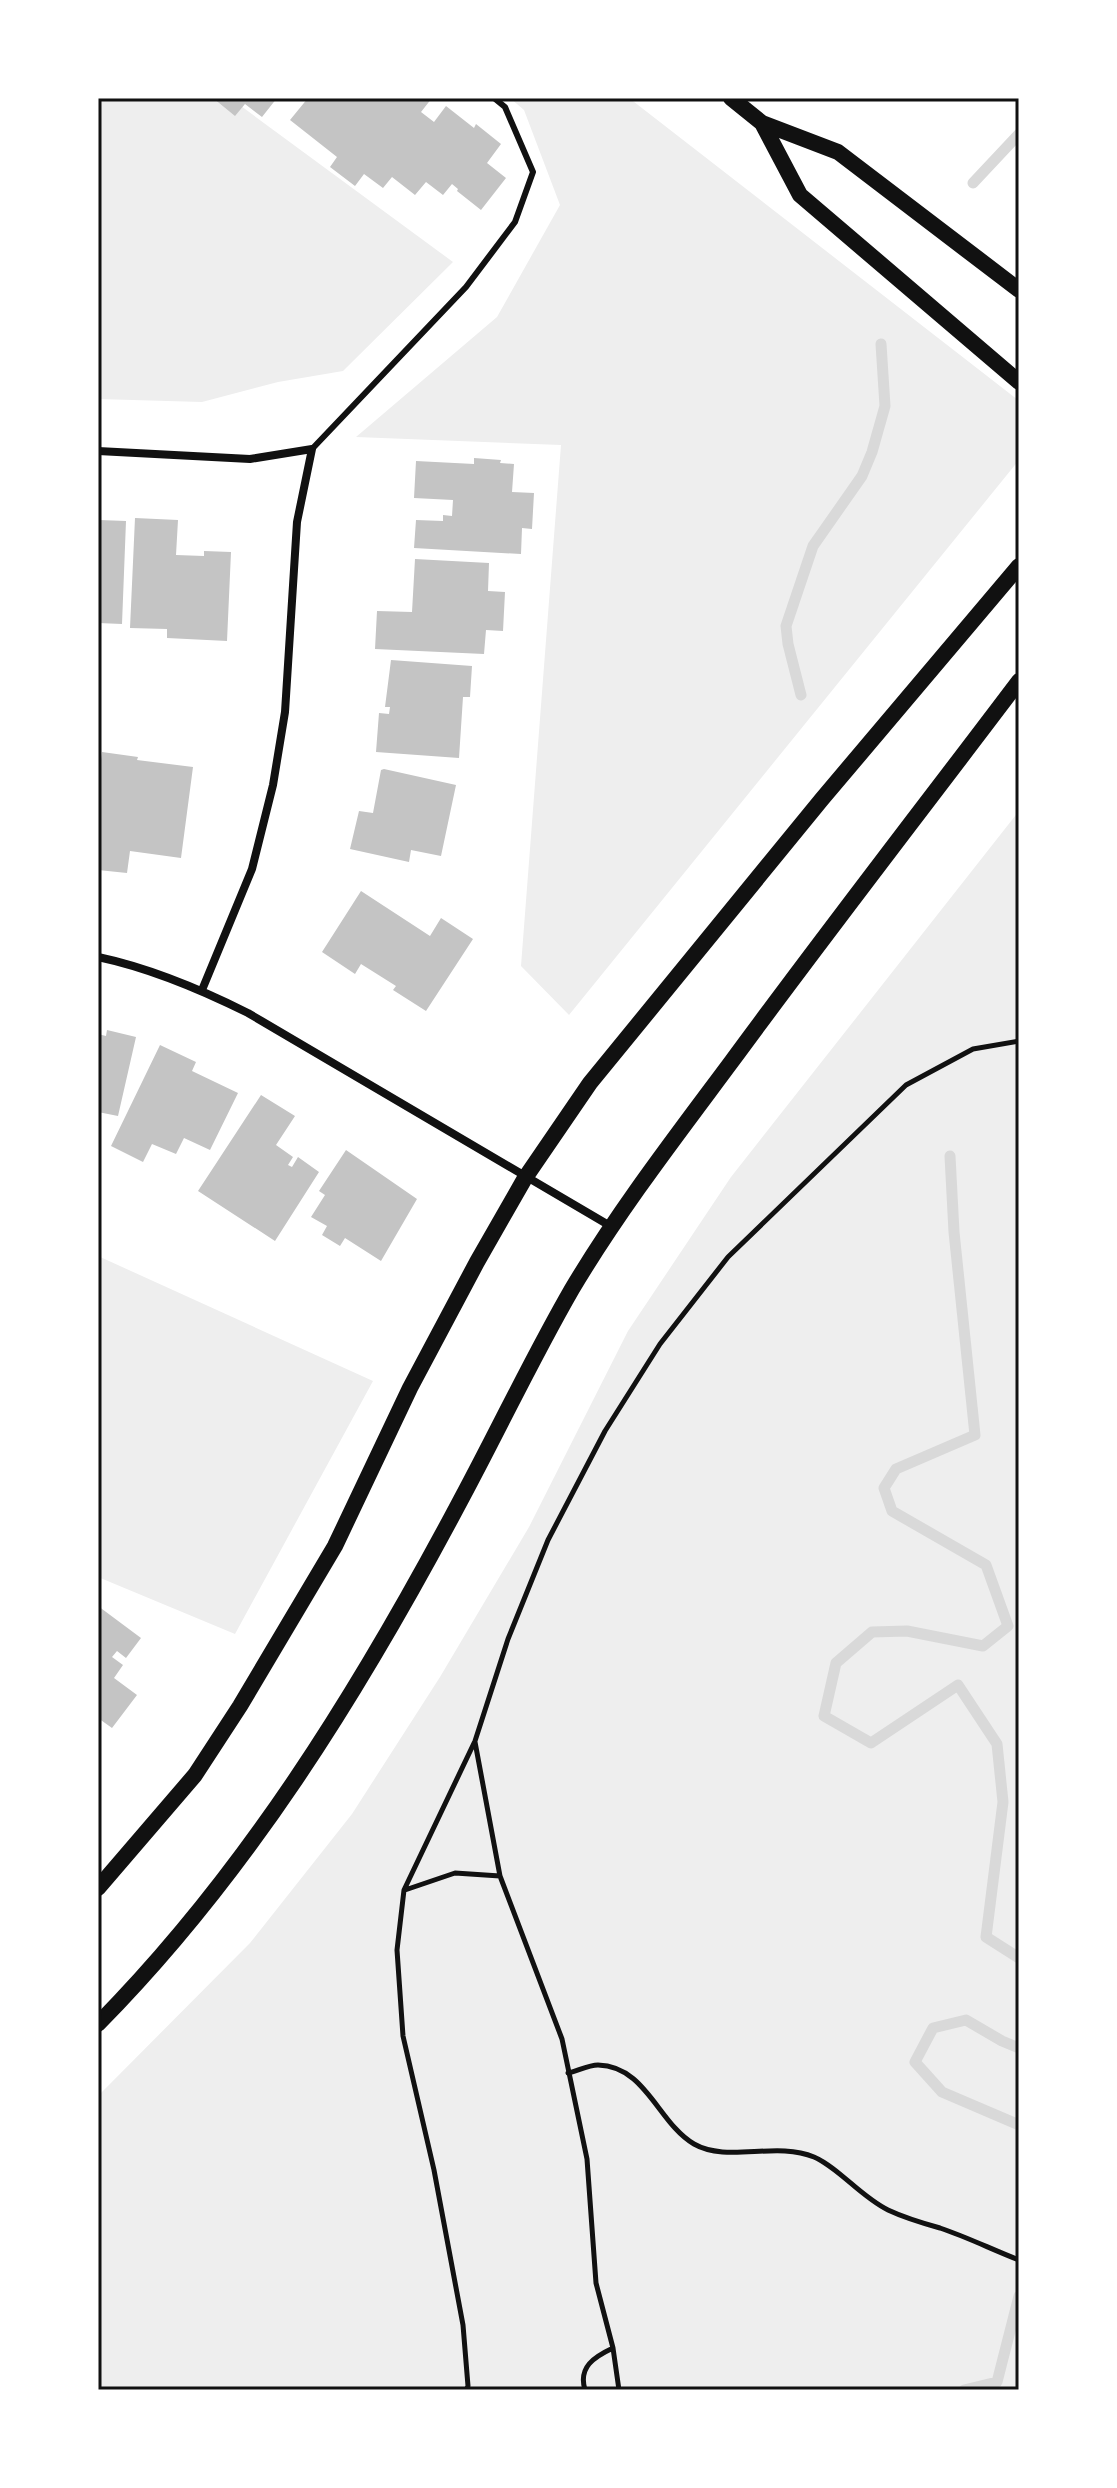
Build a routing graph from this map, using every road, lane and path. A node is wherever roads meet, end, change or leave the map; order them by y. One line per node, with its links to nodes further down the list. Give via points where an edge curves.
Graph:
1 (494, 98): 6 (lane, via 505,107 533,172 515,222 466,287)
2 (731, 98): 3 (main road)
3 (762, 123): 4 (main road, via 838,152); 5 (main road, via 800,195)
4 (1019, 290)
5 (1019, 382)
6 (312, 449): 7 (street, via 250,459); 11 (street, via 297,522 285,712 273,785 252,869)
7 (98, 451)
8 (1019, 566): 13 (main road, via 590,1083)
9 (1019, 681): 14 (main road)
10 (98, 957): 11 (street)
11 (202, 990): 13 (street)
12 (1019, 1041): 15 (path, via 973,1049 906,1085 728,1257 660,1344 605,1431 548,1540)
13 (525, 1178): 14 (street); 17 (main road, via 410,1388 335,1546 240,1706 195,1775)
14 (612, 1228): 19 (main road, via 573,1288 399,1612 249,1850 146,1976)
15 (475, 1741): 16 (path); 18 (path)
16 (500, 1876): 18 (path, via 455,1873); 20 (path, via 562,2039)
17 (98, 1888)
18 (404, 1890): 23 (path, via 397,1950 403,2036 463,2325)
19 (98, 2024)
20 (568, 2073): 21 (path, via 597,2065 616,2070 634,2078 695,2145 724,2152 773,2149 816,2158 888,2210); 22 (path, via 587,2159 596,2283)
21 (1019, 2260)
22 (613, 2348): 24 (path, via 587,2365 582,2377); 25 (path)
23 (466, 2390)
24 (585, 2390)
25 (619, 2390)

